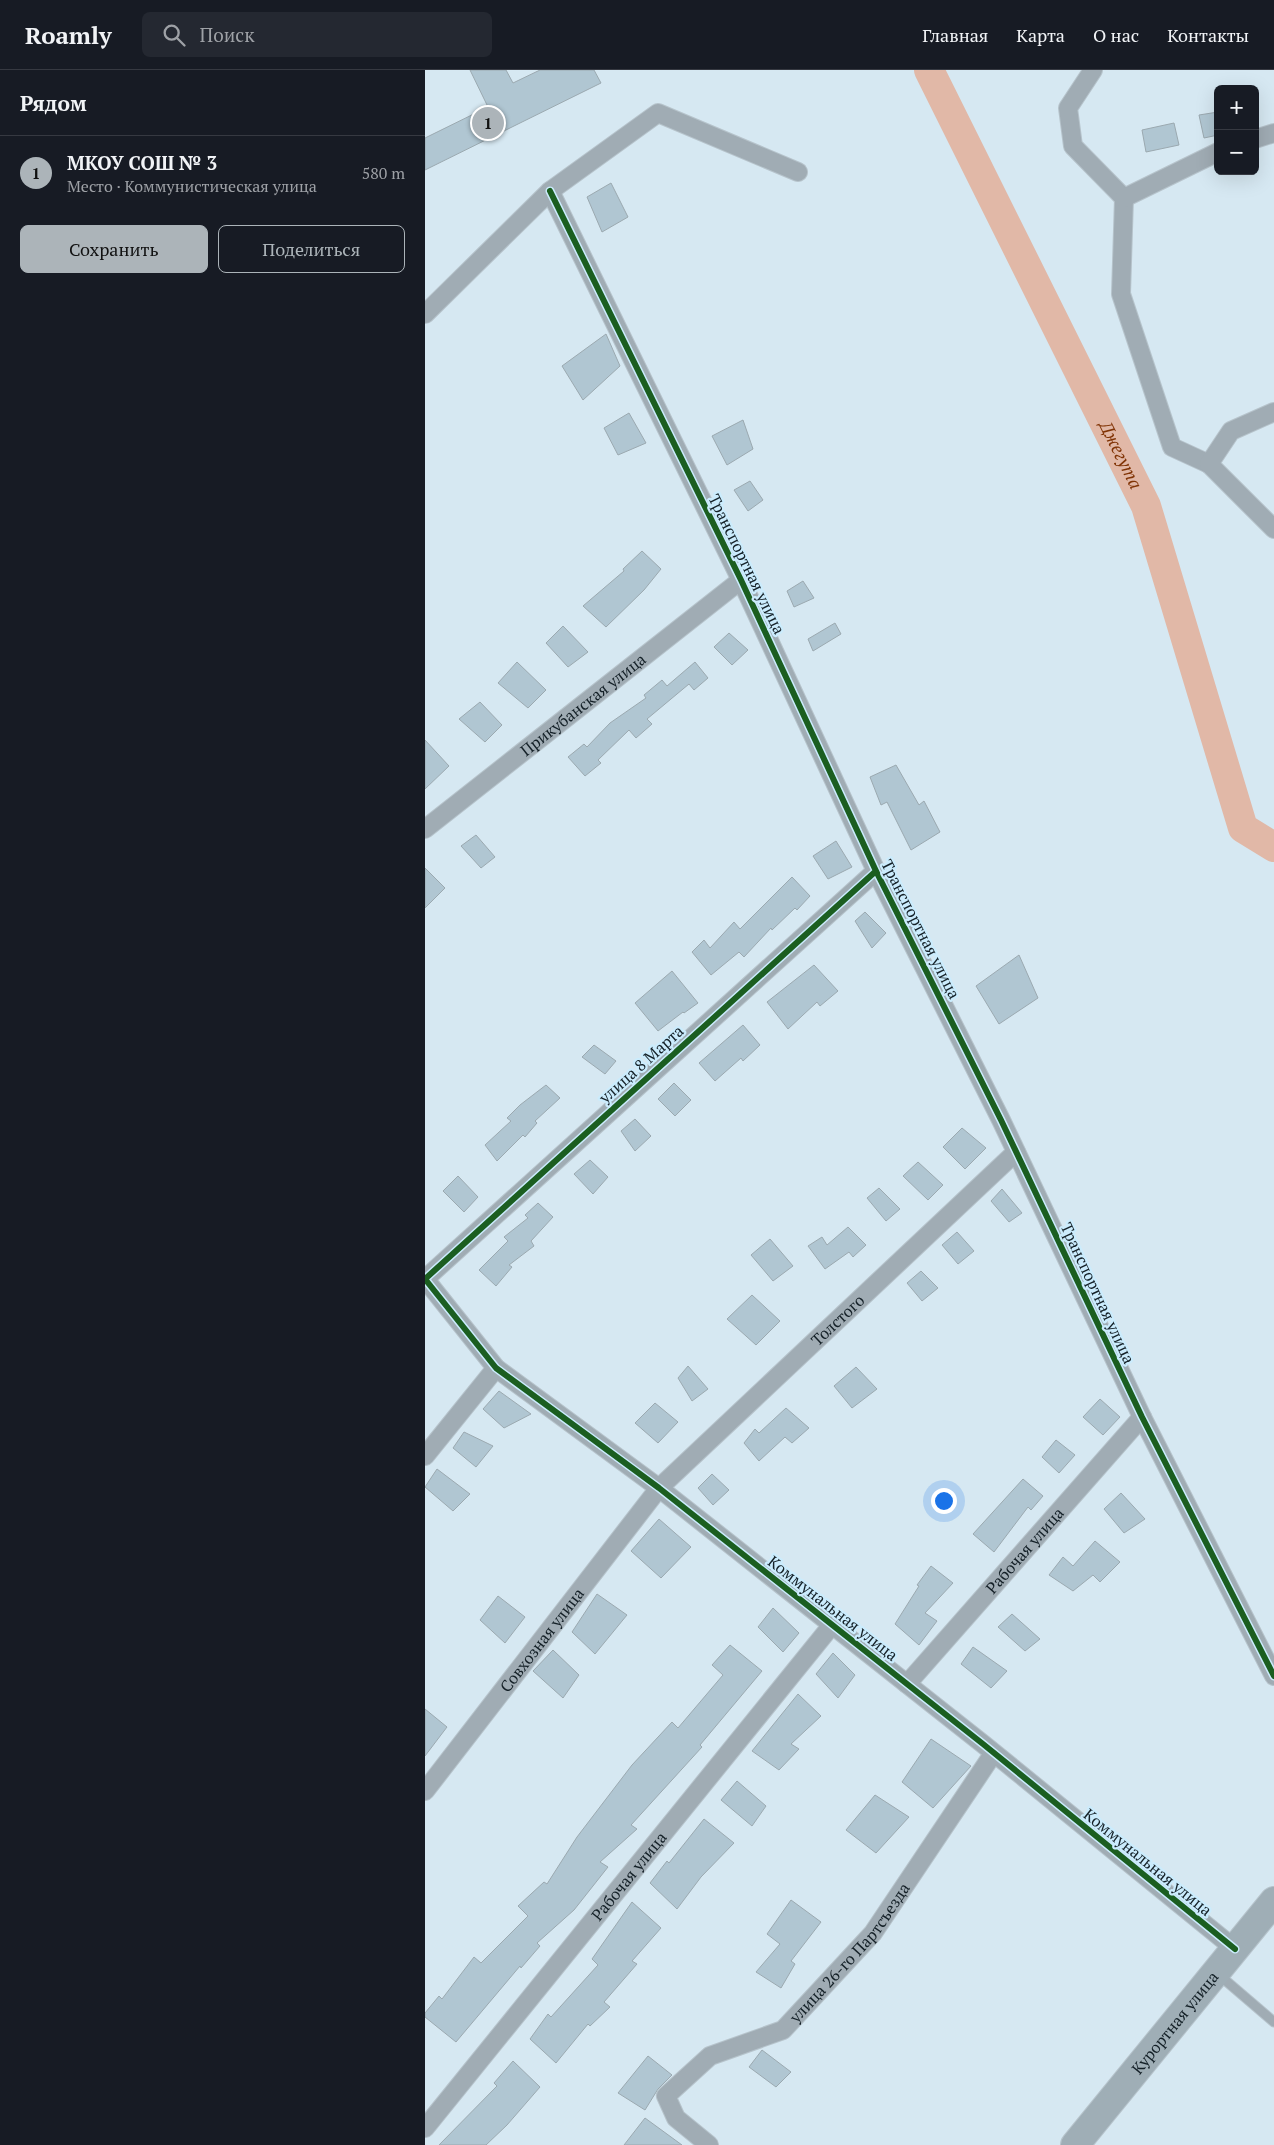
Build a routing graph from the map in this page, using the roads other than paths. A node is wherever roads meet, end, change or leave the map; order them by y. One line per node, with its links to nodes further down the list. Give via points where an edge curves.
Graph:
1 (1093, 70): 7 (street, via 1068,108 1073,146)
2 (1274, 133): 3 (street)
3 (1259, 138)
4 (1214, 154): 7 (street)
5 (797, 172): 6 (street, via 658,113)
6 (551, 191): 8 (street); 12 (street, Транспортная улица)
7 (1124, 198): 10 (street, via 1121,294 1172,447)
8 (425, 314)
9 (1274, 412): 10 (street, via 1231,431)
10 (1209, 464): 11 (street)
11 (1274, 529)
12 (741, 580): 13 (street, Прикубанская улица); 14 (street, Транспортная улица)
13 (425, 829)
14 (876, 871): 15 (street, Транспортная улица); 16 (street, улица 8 Марта)
15 (1016, 1152): 18 (street, Транспортная улица); 20 (street, Толстого)
16 (425, 1279): 17 (street, Коммунальная улица)
17 (496, 1368): 19 (street); 20 (street, Коммунальная улица)
18 (1142, 1417): 22 (street, Транспортная улица); 23 (street, Рабочая улица)
19 (425, 1456)
20 (659, 1488): 21 (street, Коммунальная улица); 25 (street, Совхозная улица)
21 (832, 1625): 23 (street, Коммунальная улица); 30 (street, Рабочая улица)
22 (1274, 1676)
23 (907, 1684): 24 (street, Коммунальная улица)
24 (993, 1754): 27 (street, Коммунальная улица); 31 (street, улица 26-го Партсъезда, via 873,1933 783,2030 709,2056 666,2096 676,2118)
25 (425, 1791)
26 (1274, 1901): 27 (main road, Курортная улица)
27 (1235, 1949): 28 (main road, Курортная улица)
28 (1216, 1972): 29 (lane); 32 (main road, Курортная улица)
29 (1274, 2022)
30 (425, 2128)
31 (709, 2145)
32 (1075, 2145)

